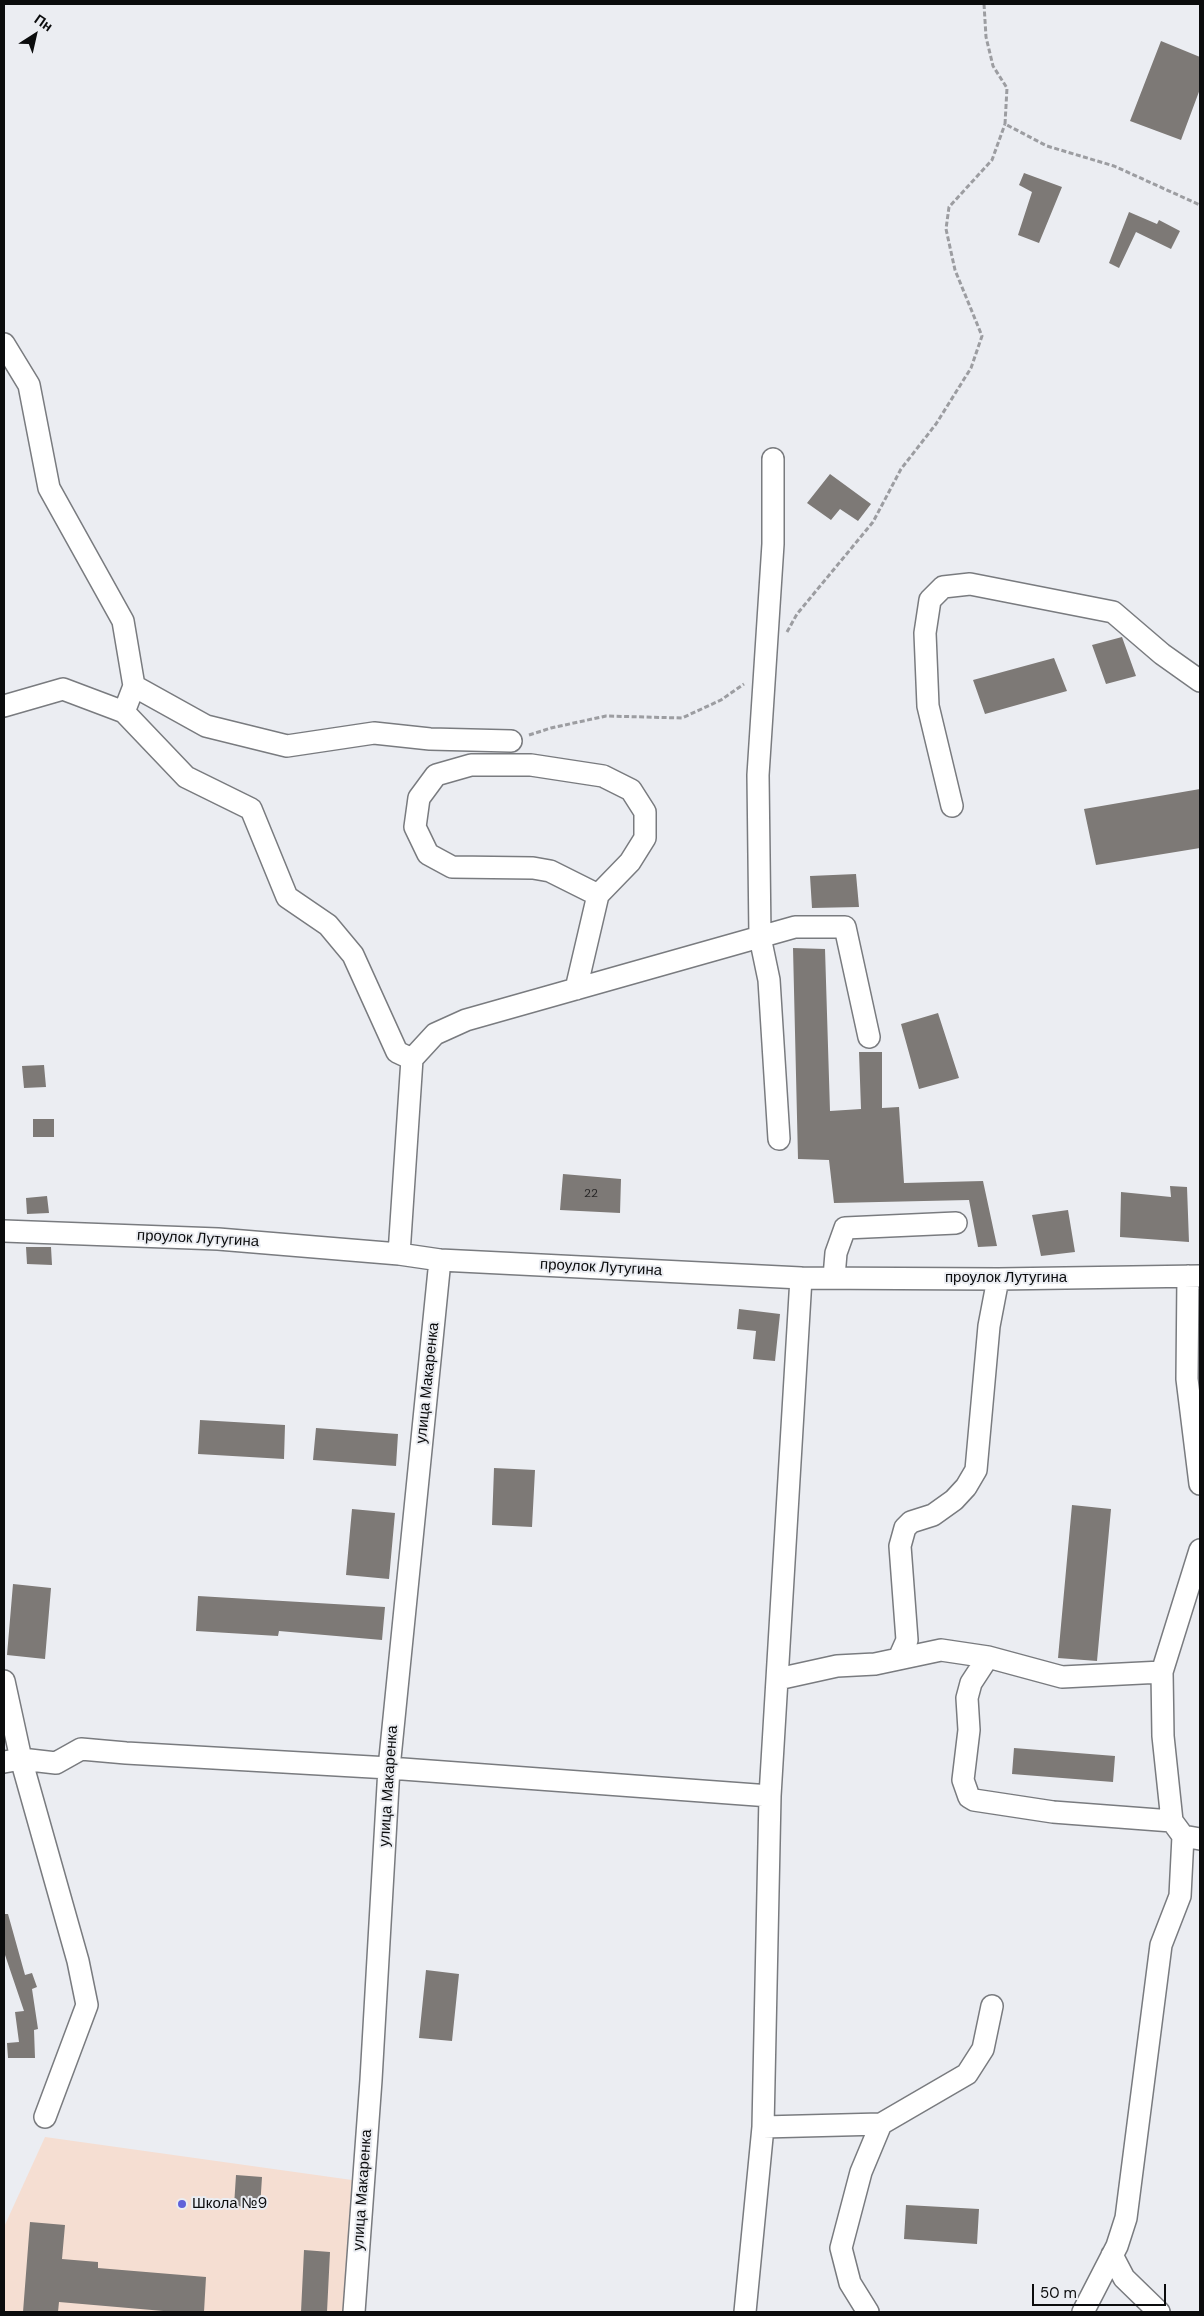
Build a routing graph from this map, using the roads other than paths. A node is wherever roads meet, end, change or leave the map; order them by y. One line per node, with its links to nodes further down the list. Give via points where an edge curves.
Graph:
1 (4, 344): 4 (street, via 29,385 49,488 123,621)
2 (773, 458): 10 (street, via 773,544 758,775)
3 (1200, 681): 8 (street, via 1113,612 970,584 943,588 930,600 925,633 928,706)
4 (134, 686): 6 (street); 7 (street, via 206,726 287,746 374,733 430,739)
5 (4, 706): 6 (street, via 63,689)
6 (124, 712): 13 (street, via 186,777 251,809 287,897 328,925 353,955 396,1052)
7 (512, 741)
8 (952, 806)
9 (598, 895): 9 (street, via 550,871 452,867 428,854 415,827 419,798 436,775 471,765 540,766 603,776 631,790 645,812 645,838 630,862); 11 (street)
10 (760, 937): 11 (street); 12 (street, via 795,927 845,927); 14 (street, via 769,980)
11 (576, 989): 13 (street, via 466,1020 436,1034)
12 (869, 1037)
13 (412, 1059): 17 (street)
14 (779, 1139)
15 (956, 1223): 20 (street, via 845,1228 836,1253)
16 (4, 1231): 17 (street, проулок Лутугина, via 218,1239)
17 (399, 1254): 18 (street, проулок Лутугина)
18 (440, 1260): 21 (street, проулок Лутугина); 31 (street, улица Макаренка)
19 (1194, 1276): 22 (street, проулок Лутугина); 23 (street, via 1187,1379)
20 (834, 1277): 21 (street, проулок Лутугина); 22 (street, проулок Лутугина)
21 (801, 1278): 28 (street)
22 (998, 1279): 26 (street, via 989,1326 976,1470 954,1500 933,1515 905,1528 900,1546 907,1640)
23 (1200, 1484)
24 (1200, 1550): 27 (street)
25 (988, 1657): 26 (street, via 941,1650); 27 (street, via 1062,1677); 33 (street, via 971,1683 967,1698 969,1730 963,1780 969,1797)
26 (899, 1658): 28 (street, via 876,1664 837,1666)
27 (1162, 1672): 33 (street, via 1163,1736)
28 (778, 1679): 32 (street)
29 (4, 1681): 30 (street)
30 (13, 1760): 31 (street, via 56,1763 81,1749); 35 (street, via 78,1961 87,2005)
31 (389, 1768): 32 (street); 39 (street, улица Макаренка)
32 (770, 1796): 37 (street)
33 (1185, 1832): 38 (street, via 1180,1896 1160,1945 1126,2218)
34 (992, 2006): 36 (street, via 983,2049 967,2074)
35 (45, 2117)
36 (881, 2124): 37 (street); 41 (street, via 861,2172 841,2248 850,2283)
37 (762, 2127): 40 (street)
38 (1112, 2255): 42 (street); 43 (street, via 1124,2278)
39 (354, 2312)
40 (745, 2312)
41 (868, 2312)
42 (1083, 2312)
43 (1158, 2312)

